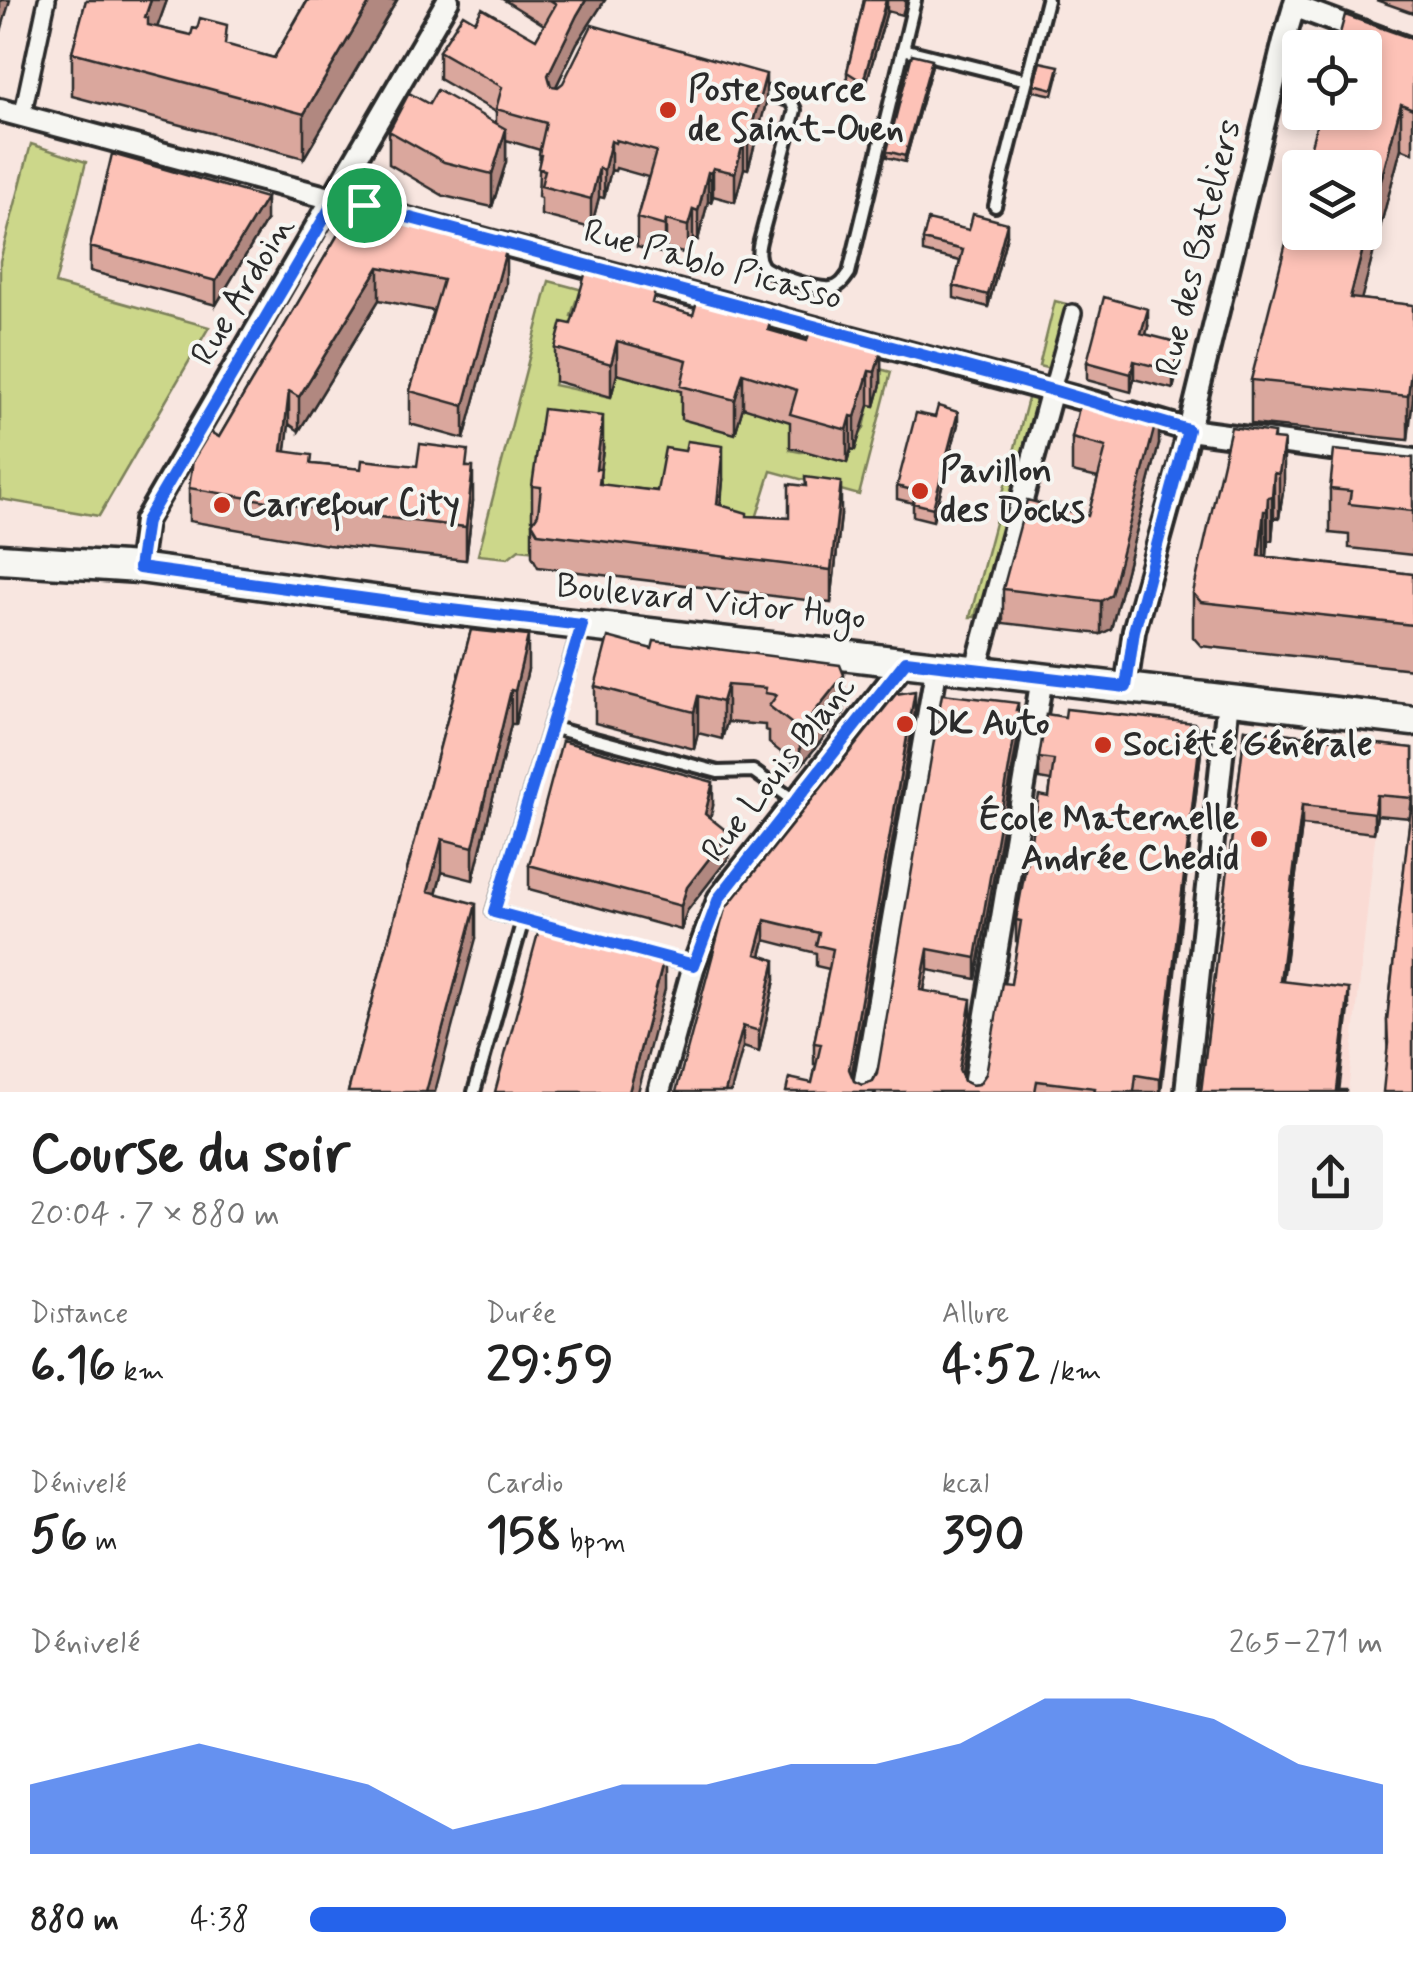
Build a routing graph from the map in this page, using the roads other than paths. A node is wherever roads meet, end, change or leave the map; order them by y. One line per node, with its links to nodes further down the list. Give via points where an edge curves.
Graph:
1 (46, 0): 11 (street)
2 (448, 0): 12 (street, Rue Ardoin)
3 (916, 0): 6 (lane)
4 (1047, 0): 8 (lane)
5 (1296, 3): 7 (street); 16 (street, Rue des Bateliers)
6 (903, 48): 8 (lane); 9 (lane, via 849,273 831,288 774,274 760,261 796,110 791,101)
7 (1413, 50)
8 (1026, 80): 13 (lane)
9 (746, 86)
10 (0, 110): 11 (street, Rue Pablo Picasso)
11 (22, 117): 12 (street, Rue Pablo Picasso)
12 (336, 198): 15 (street, Rue Pablo Picasso); 19 (street, Rue Ardoin, via 146,521)
13 (995, 206)
14 (1073, 313): 15 (street)
15 (1052, 390): 16 (street, Rue Pablo Picasso); 23 (street)
16 (1188, 430): 17 (street, Rue Pablo Picasso); 25 (street, Rue des Bateliers, via 1134,631)
17 (1413, 460)
18 (0, 559): 19 (main road, Boulevard Victor Hugo)
19 (139, 568): 20 (main road, Boulevard Victor Hugo)
20 (582, 625): 21 (main road, Boulevard Victor Hugo); 28 (lane)
21 (906, 661): 22 (main road, Boulevard Victor Hugo); 29 (street, Rue Louis Blanc)
22 (937, 666): 23 (main road, Boulevard Victor Hugo); 36 (street)
23 (976, 670): 24 (main road, Boulevard Victor Hugo)
24 (1042, 678): 25 (main road, Boulevard Victor Hugo); 37 (street)
25 (1126, 687): 26 (main road, Boulevard Victor Hugo)
26 (1228, 700): 27 (main road, Boulevard Victor Hugo); 38 (street)
27 (1413, 721)
28 (550, 727): 29 (lane, via 718,772 753,772); 30 (lane, via 494,912)
29 (796, 801): 33 (street, Rue Louis Blanc, via 719,898)
30 (523, 920): 31 (lane); 34 (lane)
31 (560, 930)
32 (634, 950): 33 (lane)
33 (694, 965): 35 (street, Rue Louis Blanc)
34 (474, 1092)
35 (659, 1092)
36 (863, 1092)
37 (973, 1092)
38 (1186, 1092)

